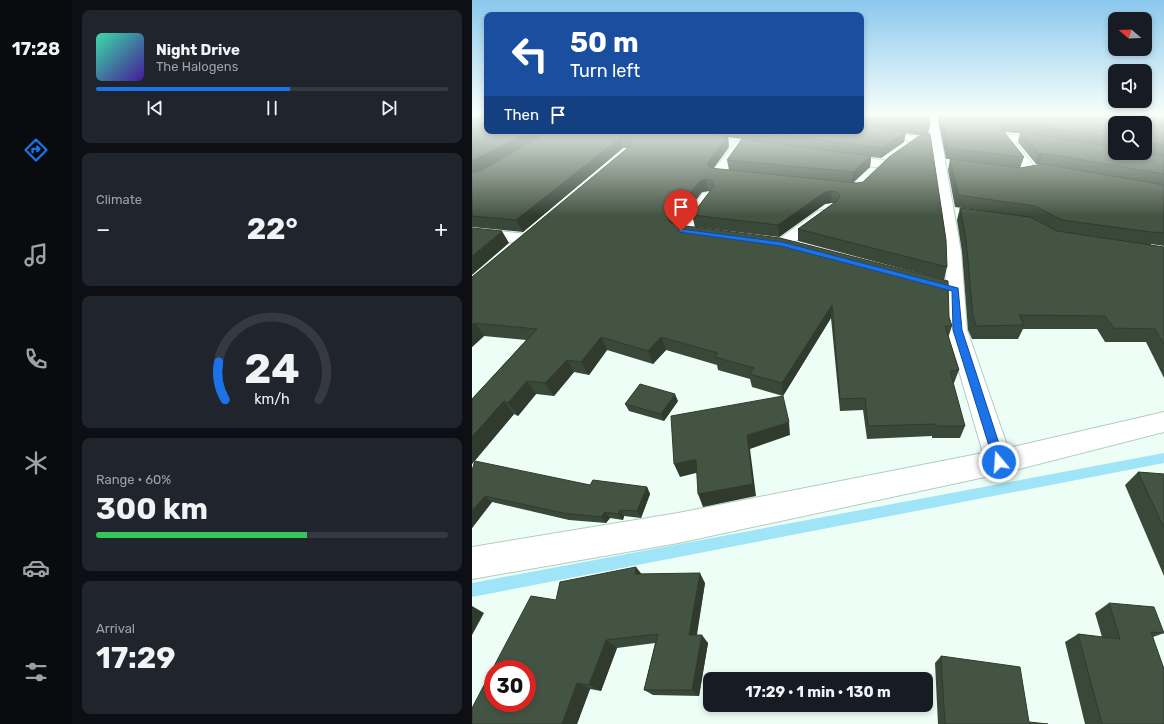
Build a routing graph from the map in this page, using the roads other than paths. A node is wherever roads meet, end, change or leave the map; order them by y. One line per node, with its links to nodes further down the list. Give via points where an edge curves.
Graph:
1 (731, 149): 11 (street, via 717,175)
2 (940, 149): 19 (street, via 947,164 955,213 948,288 957,330)
3 (1015, 149): 7 (street)
4 (894, 156): 6 (street)
5 (830, 157): 6 (street)
6 (883, 164): 9 (street)
7 (1032, 170): 8 (street); 10 (street)
8 (1046, 170)
9 (872, 174)
10 (1017, 174)
11 (748, 178)
12 (708, 196): 15 (street, via 681,231)
13 (831, 208): 17 (street, via 774,243)
14 (472, 234): 16 (street)
15 (720, 236)
16 (526, 239)
17 (804, 250)
18 (1164, 422): 19 (street)
19 (999, 462): 20 (street, via 678,528)
20 (472, 563)

